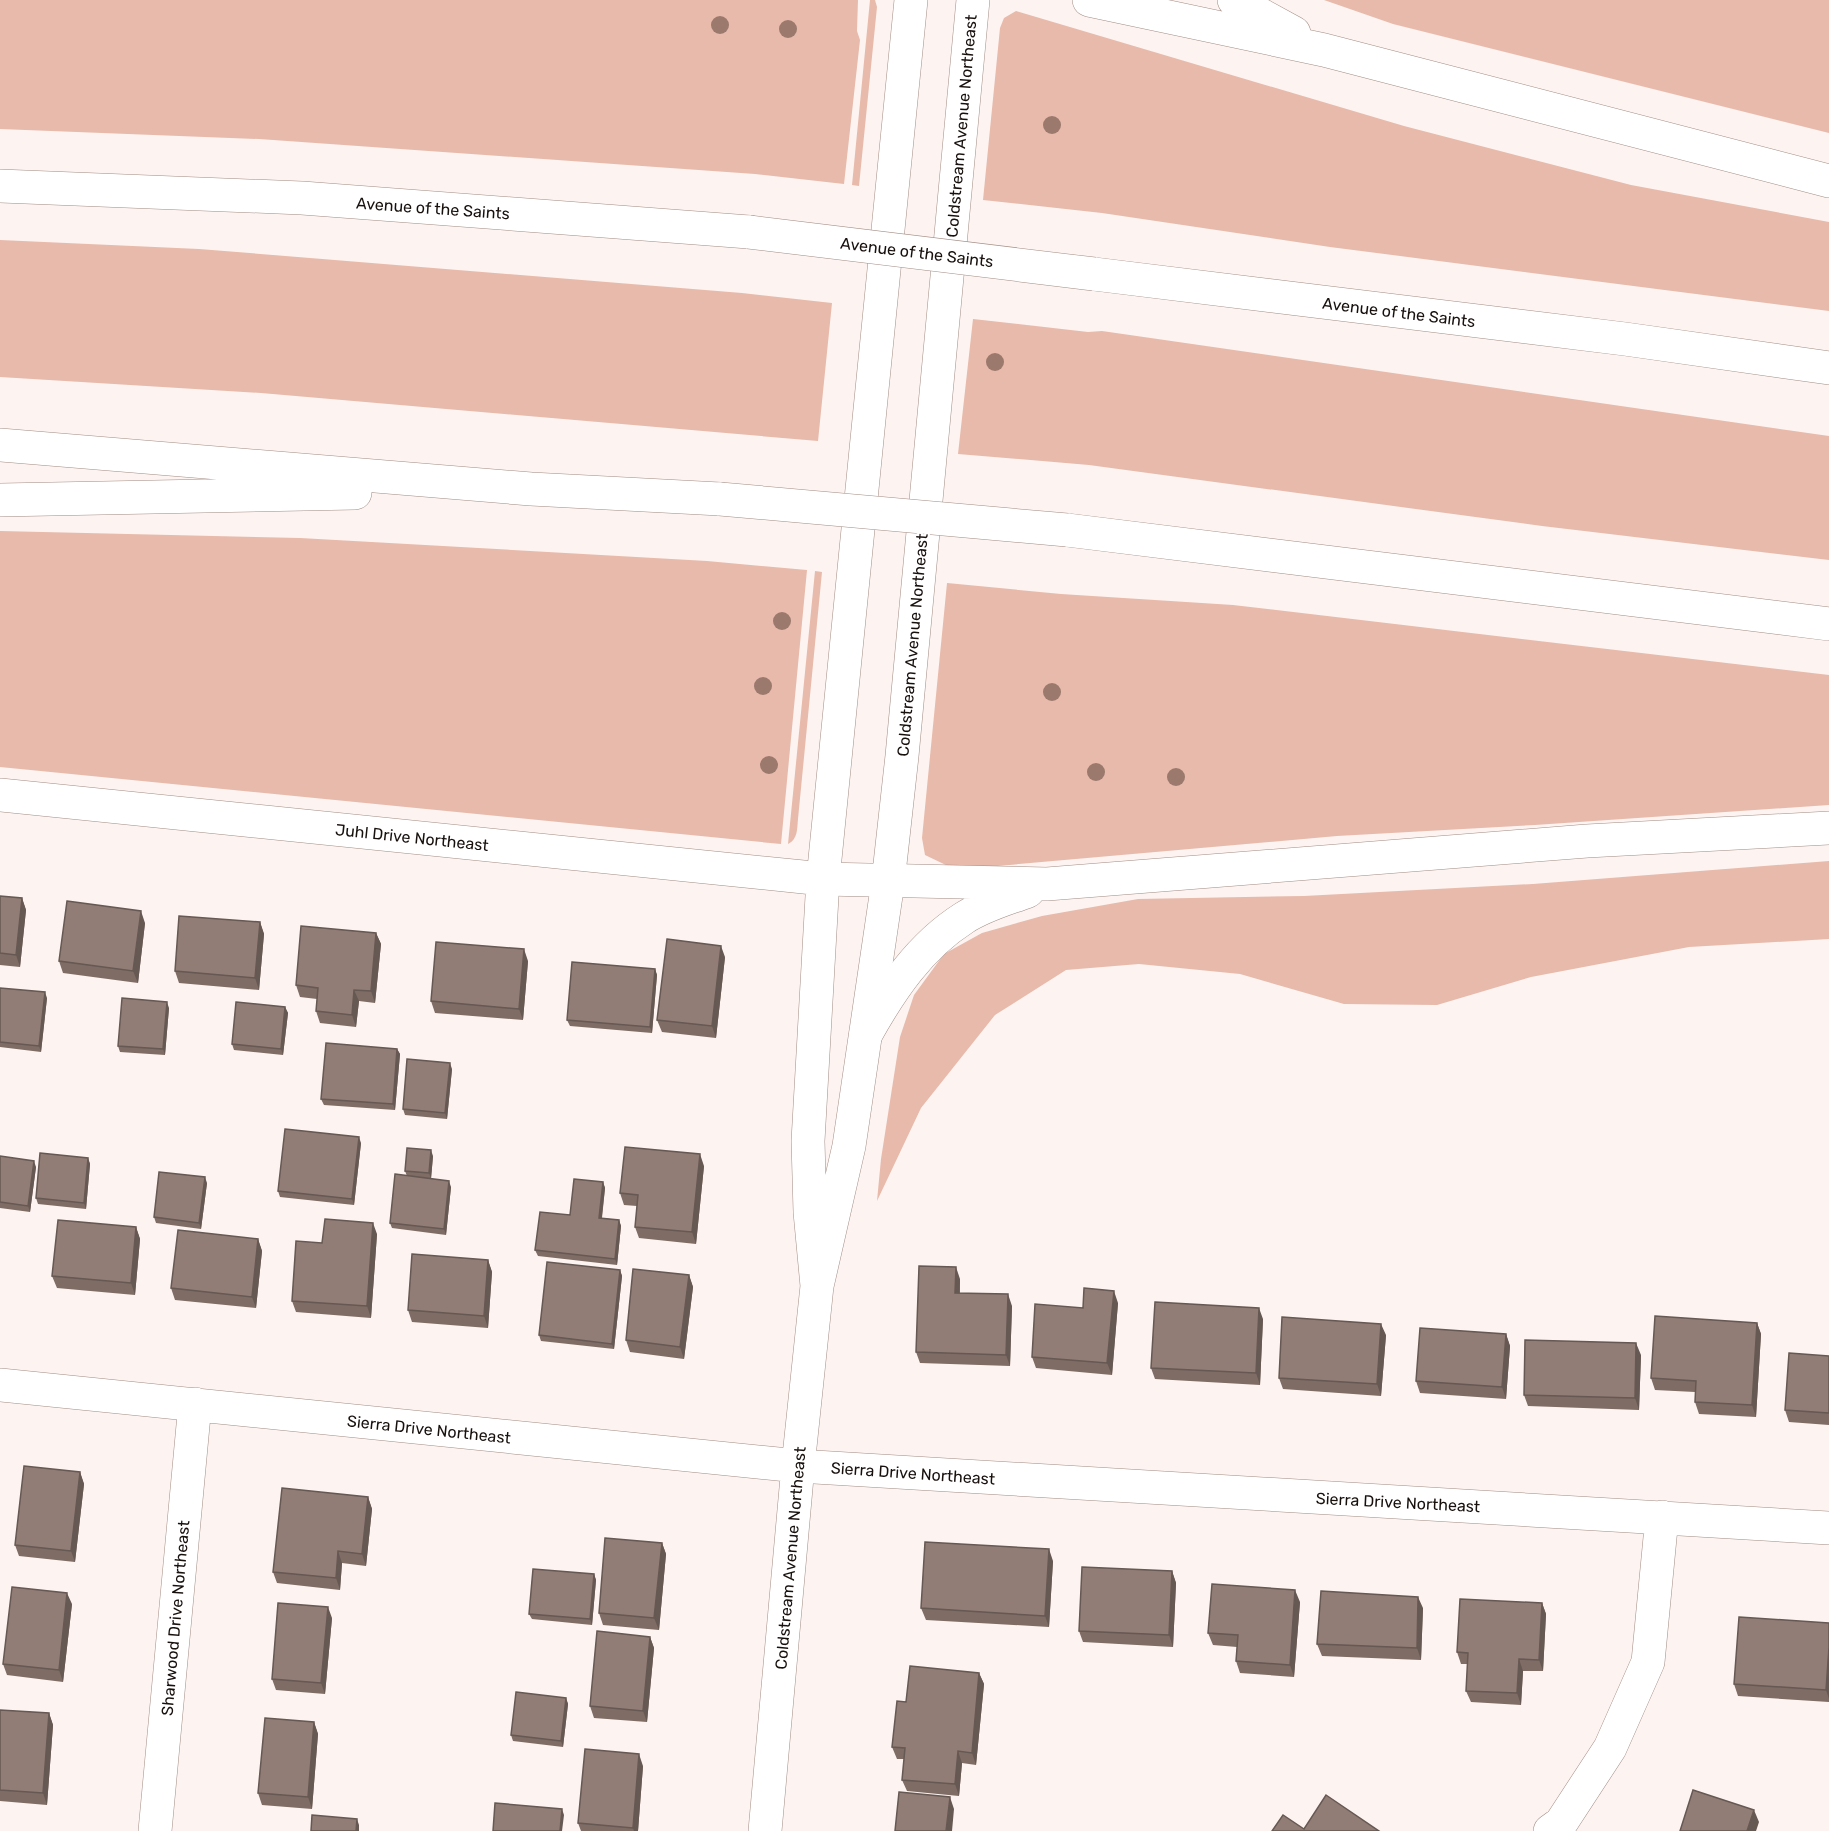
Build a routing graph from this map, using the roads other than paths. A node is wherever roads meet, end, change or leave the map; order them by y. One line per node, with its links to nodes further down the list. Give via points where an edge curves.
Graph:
1 (911, 0): 15 (main road, Coldstream Avenue Northeast)
2 (973, 0): 16 (main road, Coldstream Avenue Northeast)
3 (1089, 0): 5 (main road)
4 (1234, 0): 5 (main road)
5 (1324, 50): 6 (main road)
6 (1829, 182)
7 (0, 186): 8 (main road, Avenue of the Saints, bridge, via 302,198 748,232 1625,339)
8 (1829, 368)
9 (0, 445): 10 (main road)
10 (531, 489): 11 (main road); 12 (main road, bridge, via 720,499 1067,530)
11 (0, 500)
12 (1829, 624)
13 (0, 795): 15 (main road, Juhl Drive Northeast)
14 (1829, 828): 17 (main road, via 1587,842)
15 (823, 879): 16 (main road, Juhl Drive Northeast); 19 (main road, Coldstream Avenue Northeast, via 808,1141)
16 (888, 882): 17 (main road, Juhl Drive Northeast); 18 (main road, Coldstream Avenue Northeast)
17 (1047, 885): 18 (main road, via 973,913 931,944 887,996)
18 (866, 1034): 19 (main road, Coldstream Avenue Northeast, via 849,1146)
19 (817, 1286): 22 (main road, Coldstream Avenue Northeast)
20 (0, 1385): 21 (main road, Sierra Drive Northeast)
21 (195, 1404): 22 (main road, Sierra Drive Northeast); 25 (main road, Sharwood Drive Northeast)
22 (798, 1466): 23 (main road, Sierra Drive Northeast); 26 (main road, Coldstream Avenue Northeast)
23 (1662, 1517): 24 (main road, Sierra Drive Northeast); 27 (main road, via 1648,1662 1610,1748 1560,1823)
24 (1829, 1528)
25 (155, 1831)
26 (765, 1831)
27 (1550, 1831)

